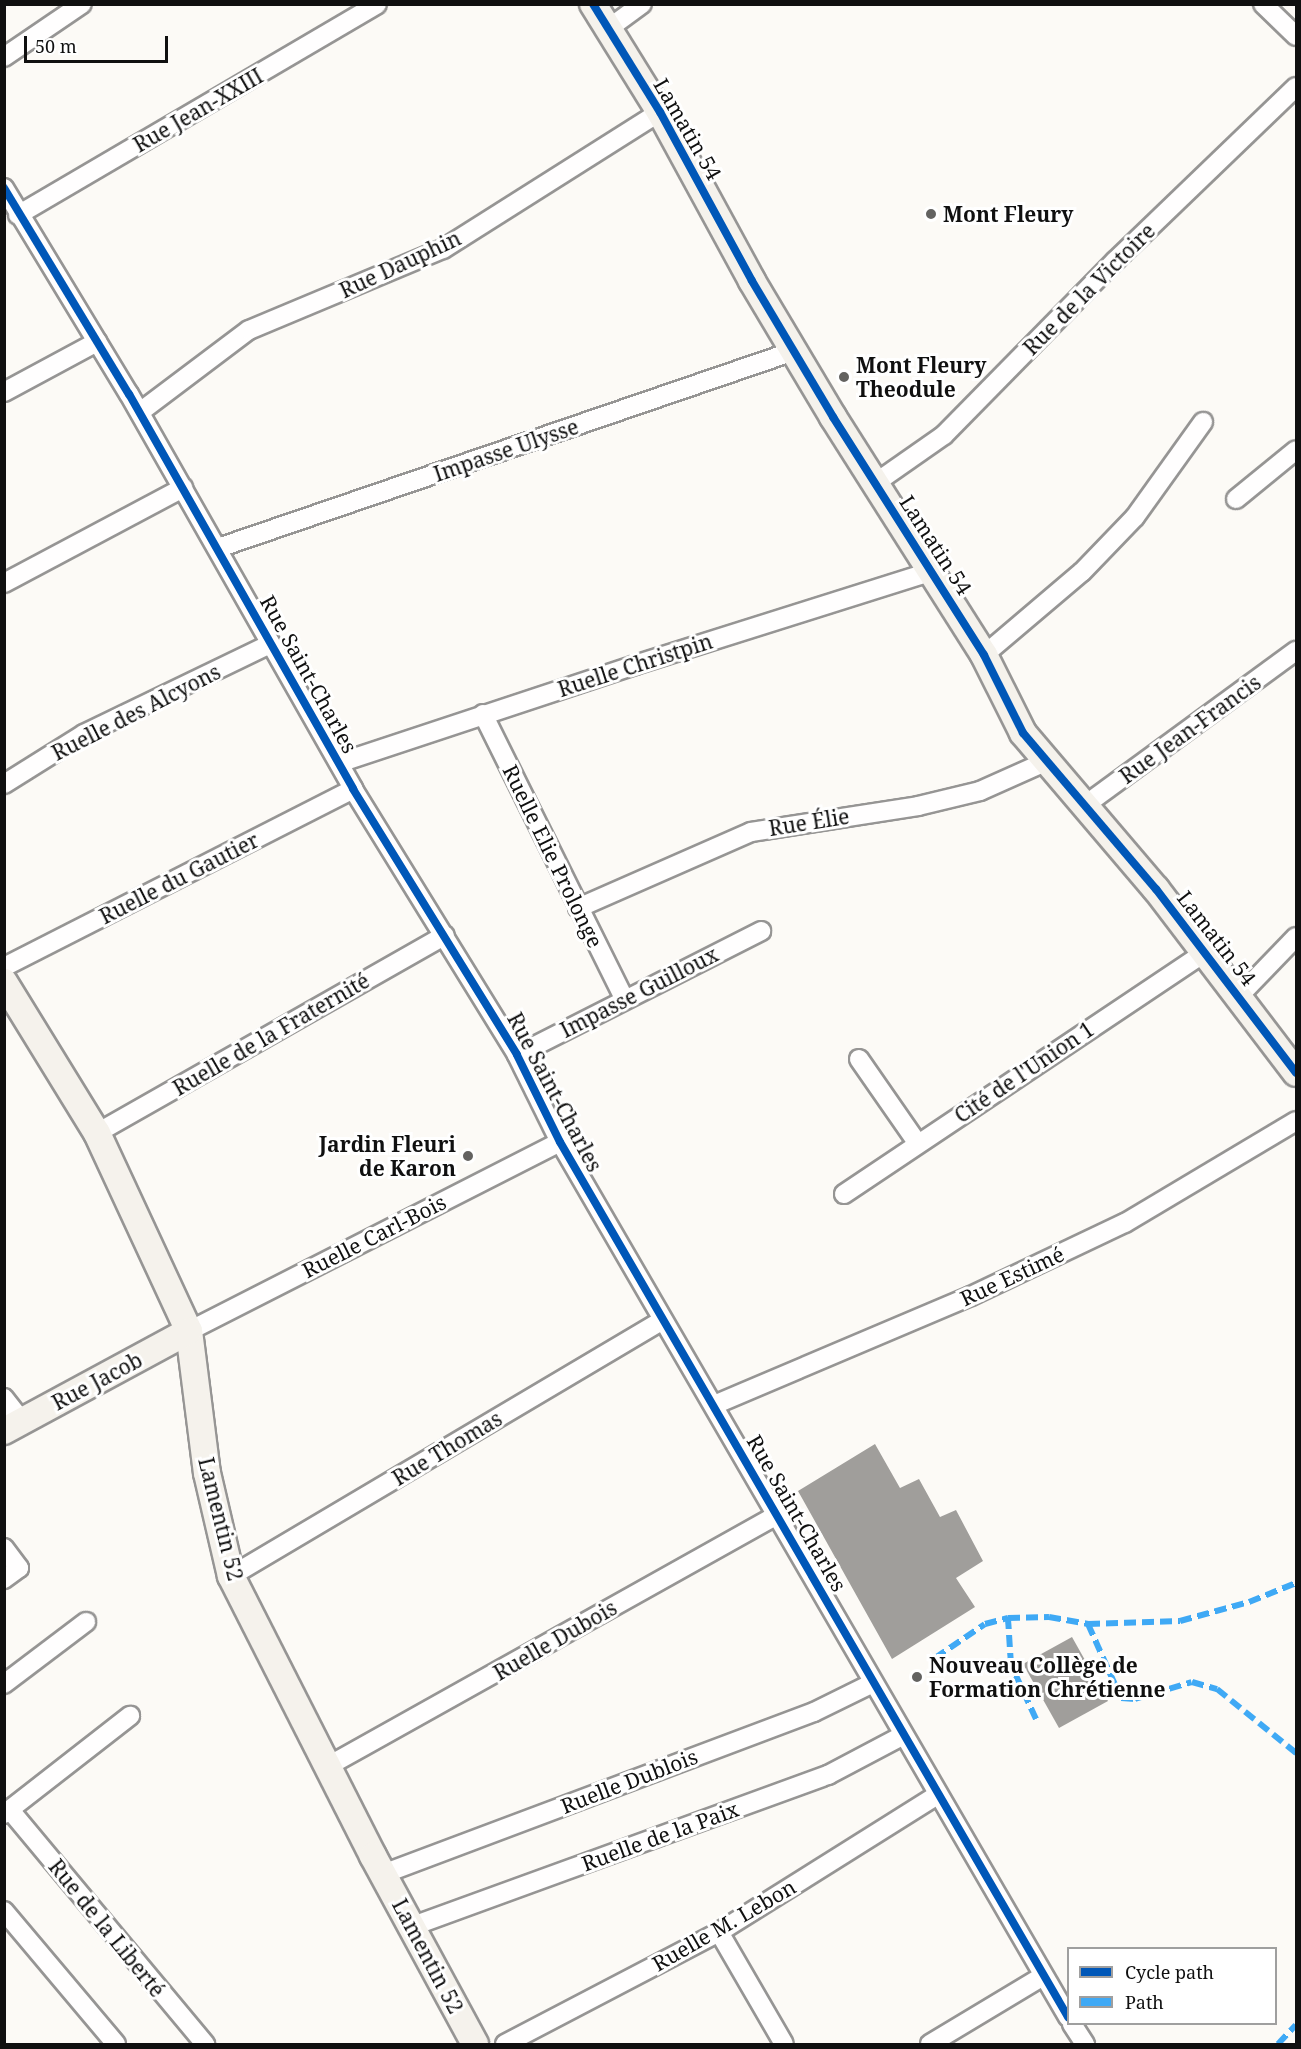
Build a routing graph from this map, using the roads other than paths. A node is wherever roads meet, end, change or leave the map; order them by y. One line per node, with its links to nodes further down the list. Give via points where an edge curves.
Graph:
1 (82, 4): 8 (street)
2 (377, 4): 12 (street, Rue Jean-XXIII)
3 (593, 4): 6 (street, Lamatin 54)
4 (642, 4): 6 (street)
5 (1265, 5): 7 (street)
6 (608, 29): 10 (street, Lamatin 54)
7 (1296, 36)
8 (4, 57)
9 (1296, 87): 19 (street, Rue de la Victoire, via 1115,261 944,435)
10 (660, 112): 14 (street, Lamatin 54); 16 (street, Rue Dauphin, via 442,249 249,330)
11 (4, 188): 12 (street, Rue Saint-Charles)
12 (18, 215): 13 (street, Rue Saint-Charles)
13 (97, 342): 15 (street); 16 (street, Rue Saint-Charles)
14 (794, 351): 19 (street, Lamatin 54); 22 (street, Impasse Ulysse)
15 (4, 392)
16 (140, 412): 20 (street, Rue Saint-Charles)
17 (1203, 422): 27 (street, via 1135,517 1082,572)
18 (1296, 450): 21 (street)
19 (874, 484): 23 (street, Lamatin 54)
20 (183, 488): 22 (street, Rue Saint-Charles); 24 (street)
21 (1236, 499)
22 (218, 548): 25 (street, Rue Saint-Charles)
23 (934, 571): 27 (street, Lamatin 54); 28 (street, Ruelle Christpin)
24 (4, 583)
25 (270, 644): 30 (street, Rue Saint-Charles); 31 (street, Ruelle des Alcyons, via 84,734)
26 (1296, 651): 33 (street, Rue Jean-Francis)
27 (984, 656): 29 (street, Lamatin 54, via 1023,733)
28 (483, 714): 30 (street, Ruelle Christpin); 34 (street, Ruelle Elie Prolonge)
29 (1047, 761): 33 (street, Lamatin 54); 34 (street, Rue Élie, via 980,791 918,806 751,832)
30 (339, 763): 32 (street, Rue Saint-Charles)
31 (4, 784)
32 (353, 789): 36 (street, Rue Saint-Charles); 39 (street, Ruelle du Gautier)
33 (1084, 806): 38 (street, Lamatin 54)
34 (578, 908): 42 (street, Ruelle Elie Prolonge)
35 (761, 931): 42 (street, Impasse Guilloux)
36 (445, 935): 43 (street, Rue Saint-Charles); 47 (street, Ruelle de la Fraternité)
37 (1296, 937): 41 (street)
38 (1205, 952): 41 (street, Lamatin 54); 49 (street, Cité de l'Union 1)
39 (4, 967)
40 (4, 982): 47 (street, Lamentin 52)
41 (1239, 996): 45 (street, Lamatin 54)
42 (624, 998): 43 (street, Impasse Guilloux)
43 (517, 1055): 48 (street, Rue Saint-Charles)
44 (859, 1059): 49 (street)
45 (1294, 1065)
46 (1296, 1121): 54 (street, Rue Estimé, via 1125,1224 960,1301)
47 (97, 1132): 52 (street, Lamentin 52)
48 (560, 1142): 51 (street, Rue Saint-Charles); 52 (street, Ruelle Carl-Bois)
49 (918, 1144): 50 (street, Cité de l'Union 1)
50 (844, 1194)
51 (663, 1320): 54 (street, Rue Saint-Charles); 58 (street, Rue Thomas)
52 (189, 1331): 55 (street, Rue Jacob); 58 (street, Lamentin 52, via 207,1473)
53 (4, 1398): 55 (street)
54 (714, 1405): 56 (street, Rue Saint-Charles)
55 (13, 1426)
56 (779, 1514): 61 (street, Rue Saint-Charles); 65 (street, Ruelle Dubois)
57 (4, 1548): 59 (street, via 19,1568)
58 (231, 1576): 65 (street, Lamentin 52)
59 (4, 1580)
60 (86, 1622): 62 (street)
61 (873, 1683): 64 (street, Rue Saint-Charles); 68 (street, Ruelle Dublois, via 814,1712)
62 (4, 1684)
63 (130, 1716): 67 (street)
64 (902, 1736): 66 (street, Rue Saint-Charles); 70 (street, Ruelle de la Paix, via 828,1775)
65 (330, 1765): 68 (street, Lamentin 52)
66 (936, 1796): 71 (street, Ruelle M. Lebon); 72 (street, Rue Saint-Charles)
67 (7, 1812): 76 (street, Rue de la Liberté)
68 (384, 1874): 70 (street, Lamentin 52)
69 (4, 1911): 75 (street)
70 (413, 1926): 77 (street, Lamentin 52)
71 (719, 1932): 78 (street, Ruelle M. Lebon); 79 (street)
72 (1043, 1976): 73 (street, Rue Saint-Charles); 80 (street)
73 (1067, 2015)
74 (1073, 2025): 81 (street)
75 (116, 2044)
76 (205, 2044)
77 (475, 2044)
78 (505, 2044)
79 (784, 2044)
80 (930, 2044)
81 (1085, 2044)

